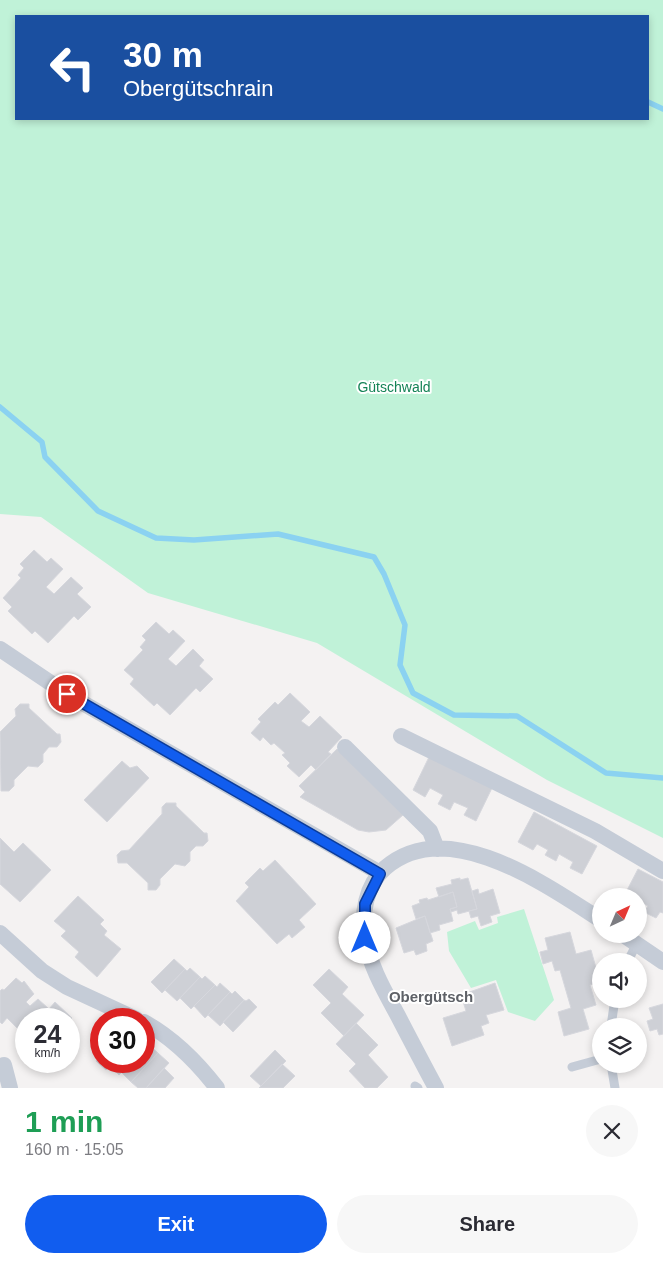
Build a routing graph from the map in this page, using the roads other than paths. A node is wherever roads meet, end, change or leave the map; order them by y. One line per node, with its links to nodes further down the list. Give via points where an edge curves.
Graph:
1 (0, 649): 6 (street, via 67,694)
2 (401, 736): 5 (street, via 595,831)
3 (345, 746): 4 (street, via 430,832)
4 (437, 849): 6 (street, via 404,854); 7 (street, via 472,852 506,866)
5 (663, 872)
6 (380, 874): 20 (street, via 365,904 365,938 371,962)
7 (592, 914)
8 (0, 933): 12 (street, via 42,971 67,987)
9 (637, 943): 10 (lane); 11 (street)
10 (632, 953)
11 (663, 962)
12 (112, 1008)
13 (155, 1030): 19 (street, via 197,1063)
14 (592, 1061): 16 (lane)
15 (4, 1065): 18 (street)
16 (572, 1067)
17 (612, 1073): 21 (lane)
18 (10, 1088)
19 (217, 1088)
20 (436, 1088)
21 (615, 1088)

